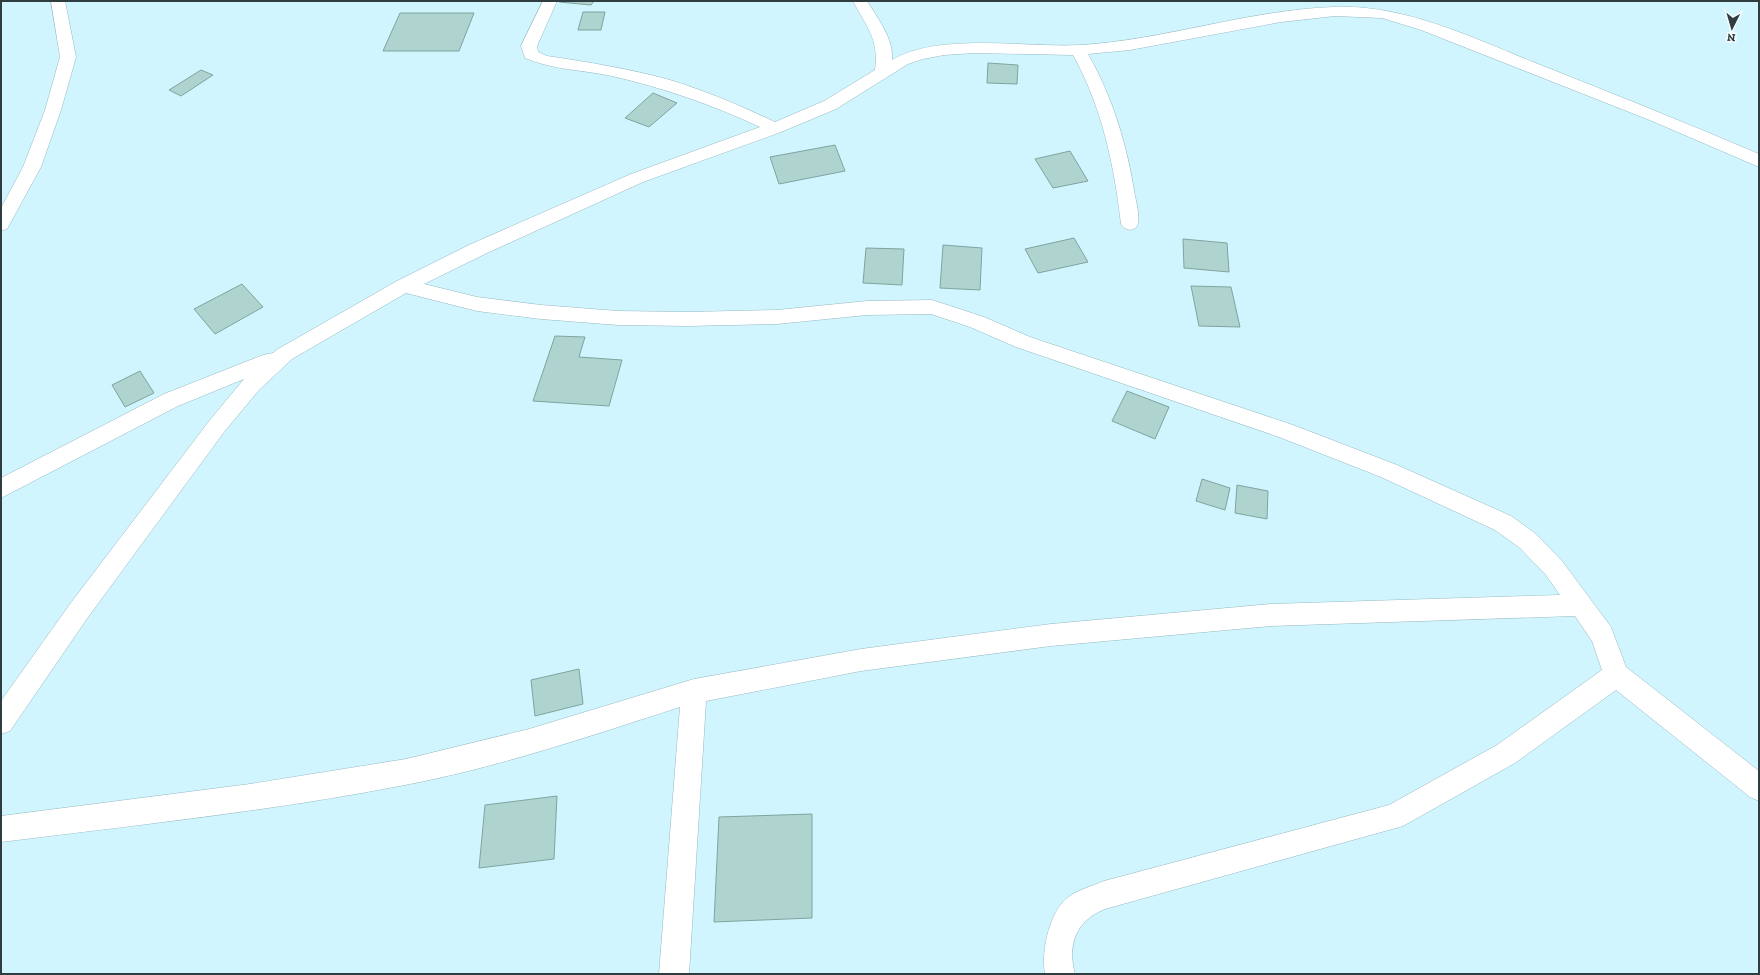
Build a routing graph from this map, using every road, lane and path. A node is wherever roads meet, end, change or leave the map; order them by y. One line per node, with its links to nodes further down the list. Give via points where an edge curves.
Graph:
1 (58, 1): 9 (street, via 68,57 53,110 32,167)
2 (550, 1): 6 (street, via 529,46 531,55 543,60 611,71 665,84 733,108)
3 (860, 1): 5 (street, via 882,40 885,53)
4 (1078, 50): 5 (street, via 944,50 902,61); 7 (street, via 1130,45 1281,17 1335,11 1383,14 1476,45 1658,117); 8 (street, via 1089,68 1115,134)
5 (883, 74): 6 (street, via 830,105)
6 (775, 128): 10 (street, via 637,178 478,248)
7 (1759, 161)
8 (1130, 224)
9 (1, 225)
10 (404, 286): 11 (street); 13 (street, via 477,304 618,318 688,320 777,317 868,308 932,307 1023,342 1286,431 1389,471 1503,523 1528,541 1554,568)
11 (284, 354): 12 (street, via 171,400); 16 (street, via 252,384 217,426 87,599)
12 (1, 488)
13 (1582, 605): 14 (street, via 1602,635); 15 (street, via 1271,614 1058,634 862,660)
14 (1616, 675): 17 (street); 20 (street, via 1506,754 1394,817 1104,895 1075,909 1064,928 1060,942)
15 (694, 691): 18 (street, via 529,742 406,772 250,797); 19 (street)
16 (1, 722)
17 (1759, 788)
18 (1, 829)
19 (674, 974)
20 (1060, 974)

